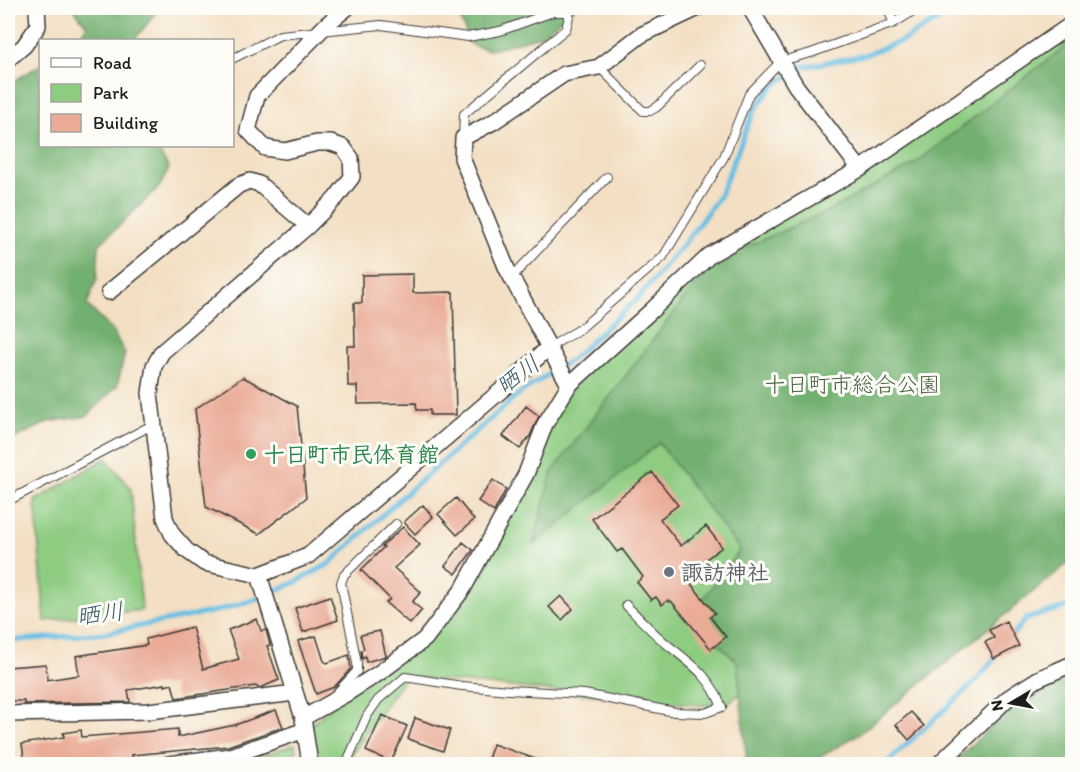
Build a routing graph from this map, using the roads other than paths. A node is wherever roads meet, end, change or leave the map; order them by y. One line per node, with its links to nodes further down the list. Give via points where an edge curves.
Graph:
1 (37, 8): 10 (street, via 38,26 24,46)
2 (346, 8): 9 (street)
3 (698, 8): 14 (street, via 641,35)
4 (750, 8): 12 (street)
5 (887, 8): 7 (lane)
6 (918, 8): 7 (lane)
7 (894, 22): 12 (lane)
8 (1072, 24): 16 (street)
9 (321, 31): 11 (lane, via 280,35); 15 (lane, via 381,25 468,37 501,31 553,12 570,12 566,29 464,114); 18 (street, via 257,96 248,130 265,148 285,151 331,143 343,147 351,158 352,177)
10 (8, 58)
11 (234, 58)
12 (781, 61): 16 (street); 21 (lane, via 749,94 724,157 663,257 580,329)
13 (700, 65): 14 (lane, via 650,111 643,111)
14 (599, 67): 15 (street, via 564,74)
15 (463, 138): 19 (street, via 462,158)
16 (860, 170): 22 (street, via 710,255)
17 (607, 177): 19 (lane)
18 (308, 226): 20 (street, via 259,184 239,185); 23 (street, via 162,352 154,366 150,393)
19 (511, 278): 21 (street)
20 (109, 292)
21 (548, 348): 22 (street); 26 (street, via 308,556)
22 (569, 386): 30 (street, via 545,424 526,474 463,589 425,639)
23 (154, 424): 24 (lane); 26 (street, via 165,518 172,534 204,563)
24 (8, 501)
25 (396, 524): 30 (lane, via 344,575 341,593 357,671)
26 (261, 580): 29 (street)
27 (626, 605): 35 (lane, via 701,671 716,690 722,707 705,713 675,712 584,694 462,686 405,677 378,700 367,716)
28 (1072, 664): 36 (street, via 1008,698)
29 (295, 693): 31 (street, via 149,711); 32 (street)
30 (325, 706): 32 (street)
31 (8, 714)
32 (304, 724): 33 (street, via 230,756); 34 (street)
33 (169, 765)
34 (309, 765)
35 (346, 765)
36 (939, 765)

